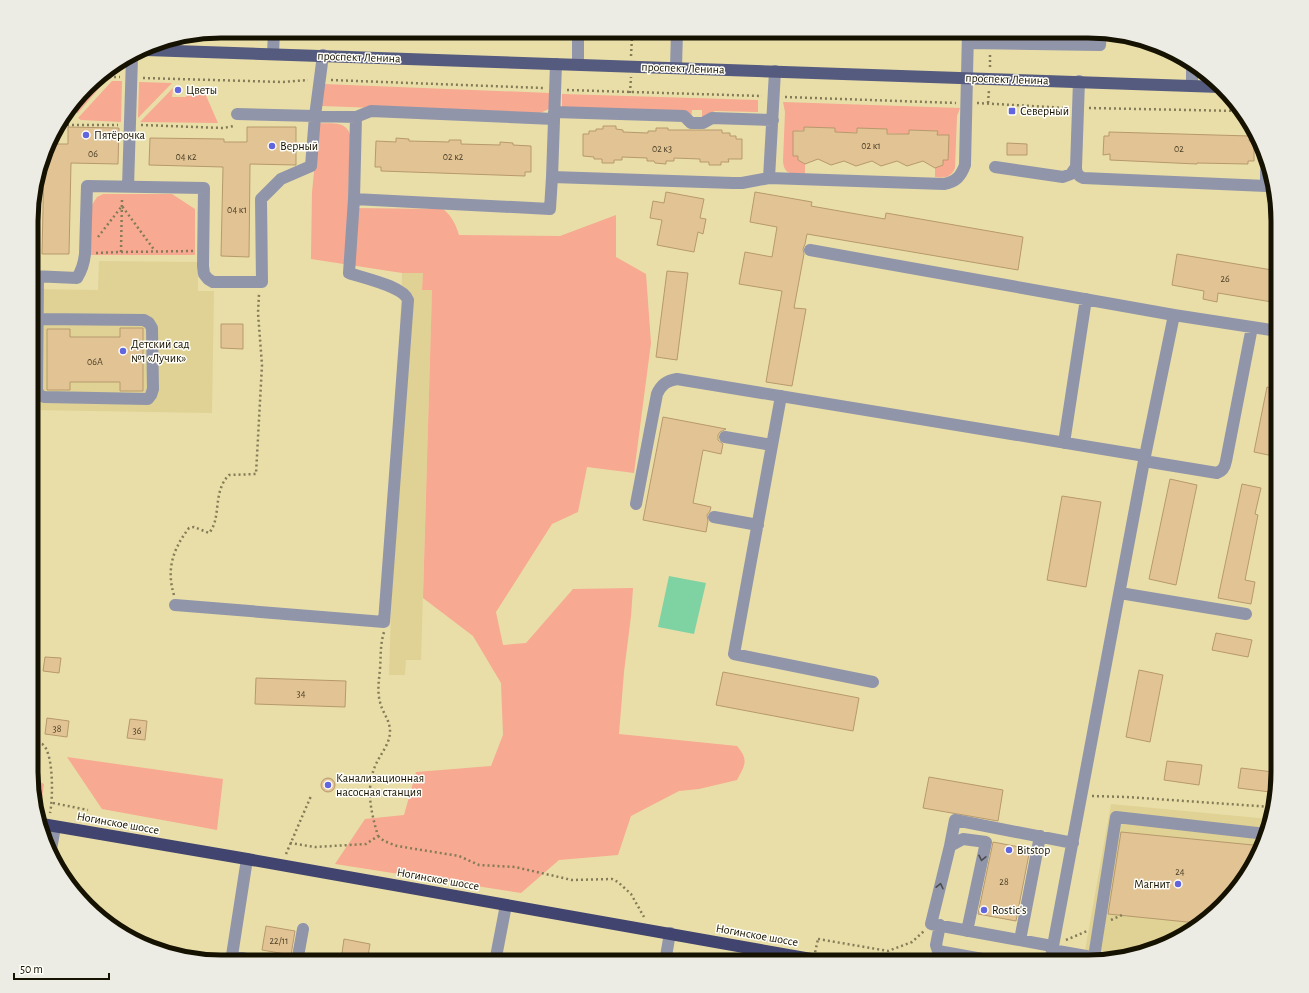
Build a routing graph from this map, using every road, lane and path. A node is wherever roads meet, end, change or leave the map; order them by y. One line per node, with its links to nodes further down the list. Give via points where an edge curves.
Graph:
1 (274, 38): 8 (street)
2 (578, 38): 12 (street)
3 (677, 38): 13 (street)
4 (968, 38): 18 (street)
5 (1011, 38): 6 (street, via 1100,46)
6 (1101, 38)
7 (158, 49): 8 (main road, проспект Ленина)
8 (273, 54): 9 (main road, проспект Ленина)
9 (323, 55): 11 (main road, проспект Ленина); 19 (street)
10 (132, 62): 17 (street)
11 (556, 64): 12 (main road, проспект Ленина); 23 (street)
12 (578, 64): 13 (main road, проспект Ленина)
13 (676, 68): 14 (main road, проспект Ленина)
14 (775, 71): 18 (main road, проспект Ленина); 24 (street)
15 (1192, 71): 21 (street)
16 (108, 77): 17 (path)
17 (131, 78): 19 (path, via 282,82); 34 (street)
18 (968, 78): 20 (main road, проспект Ленина); 25 (street)
19 (320, 79): 23 (path); 28 (street)
20 (1079, 82): 21 (main road, проспект Ленина); 26 (street)
21 (1192, 86): 22 (main road, проспект Ленина)
22 (1212, 87)
23 (554, 89): 24 (path); 29 (street)
24 (775, 97): 25 (path); 32 (street)
25 (967, 103): 26 (path); 38 (street, via 965,165 952,183)
26 (1077, 108): 27 (path); 36 (street)
27 (1234, 111)
28 (315, 116): 30 (street); 31 (street); 49 (street, via 311,166 281,179 261,199)
29 (554, 116): 30 (street, via 371,111); 32 (street, via 684,116 691,122 703,122 712,118); 37 (street)
30 (356, 117): 41 (street)
31 (238, 119): 34 (path, via 223,128)
32 (773, 120): 38 (street)
33 (66, 125): 34 (path)
34 (130, 125): 40 (street)
35 (995, 167): 36 (street, via 1063,177 1071,174)
36 (1076, 167): 39 (street, via 1077,174 1083,178 1266,186)
37 (552, 177): 38 (street, via 733,183); 41 (street, via 550,209)
38 (769, 178)
39 (1266, 180)
40 (125, 187): 42 (path); 44 (street, via 204,188); 47 (street, via 87,186)
41 (354, 199): 67 (street, via 349,273 397,289 408,300)
42 (122, 206): 45 (path); 46 (path); 47 (path)
43 (810, 250): 50 (street)
44 (202, 251): 46 (path); 49 (street, via 204,274 210,281)
45 (121, 252): 46 (path); 47 (path)
46 (155, 252)
47 (85, 254): 48 (street, via 84,264 77,278)
48 (38, 276)
49 (262, 282): 65 (path, via 258,313 262,365 256,474 229,475 219,492 213,528 208,533 194,527 189,528 179,543 172,560 170,577)
50 (1086, 299): 51 (street); 58 (street)
51 (1174, 315): 53 (street); 60 (street)
52 (38, 319): 55 (street, via 144,320 152,328 152,389 148,399 44,397)
53 (1252, 327): 54 (street); 60 (street, via 1226,461 1221,472)
54 (1271, 330)
55 (38, 392)
56 (781, 396): 58 (street); 59 (street); 61 (street, via 677,379 665,383 660,388 656,400)
57 (725, 437): 59 (street)
58 (1064, 443): 60 (street)
59 (772, 445): 63 (street)
60 (1145, 459): 64 (street)
61 (636, 504)
62 (714, 517): 63 (street)
63 (758, 525): 68 (street, via 734,654)
64 (1120, 593): 66 (street); 71 (street)
65 (175, 605): 67 (street)
66 (1246, 614)
67 (384, 622): 77 (path, via 378,686 380,703 390,732 388,743 376,764 369,793)
68 (873, 682)
69 (38, 744): 72 (path, via 42,744 47,749 52,778)
70 (311, 796): 80 (path)
71 (1082, 798): 73 (path, via 1127,797); 79 (street)
72 (52, 803): 74 (path); 75 (path)
73 (1267, 807)
74 (88, 810)
75 (49, 826): 82 (highway, Ногинское шоссе)
76 (1260, 833): 100 (street, via 1116,817)
77 (378, 836): 80 (path, via 366,844 315,847); 87 (path, via 397,846 459,856 479,864 515,867 572,880 612,879 631,894)
78 (1040, 836): 79 (street); 81 (street, via 955,820); 90 (street)
79 (1073, 842): 91 (street)
80 (290, 843): 83 (path)
81 (950, 846): 85 (street, one-way to 81); 88 (street, one-way to 88, via 963,839 986,842)
82 (247, 859): 83 (highway, Ногинское шоссе); 92 (street)
83 (281, 865): 84 (highway, Ногинское шоссе)
84 (506, 905): 87 (highway, Ногинское шоссе); 94 (street)
85 (936, 925): 88 (street); 97 (path, bridge, via 912,942 888,951 818,939); 98 (street, via 938,951)
86 (303, 929): 93 (street)
87 (651, 930): 89 (highway, Ногинское шоссе)
88 (967, 930): 90 (street)
89 (670, 933): 95 (street); 96 (highway, Ногинское шоссе)
90 (1020, 940): 91 (street)
91 (1051, 953): 99 (street)
92 (233, 955)
93 (298, 955)
94 (496, 955)
95 (666, 955)
96 (790, 955)
97 (815, 955)
98 (960, 955)
99 (1070, 955)
100 (1098, 955)

